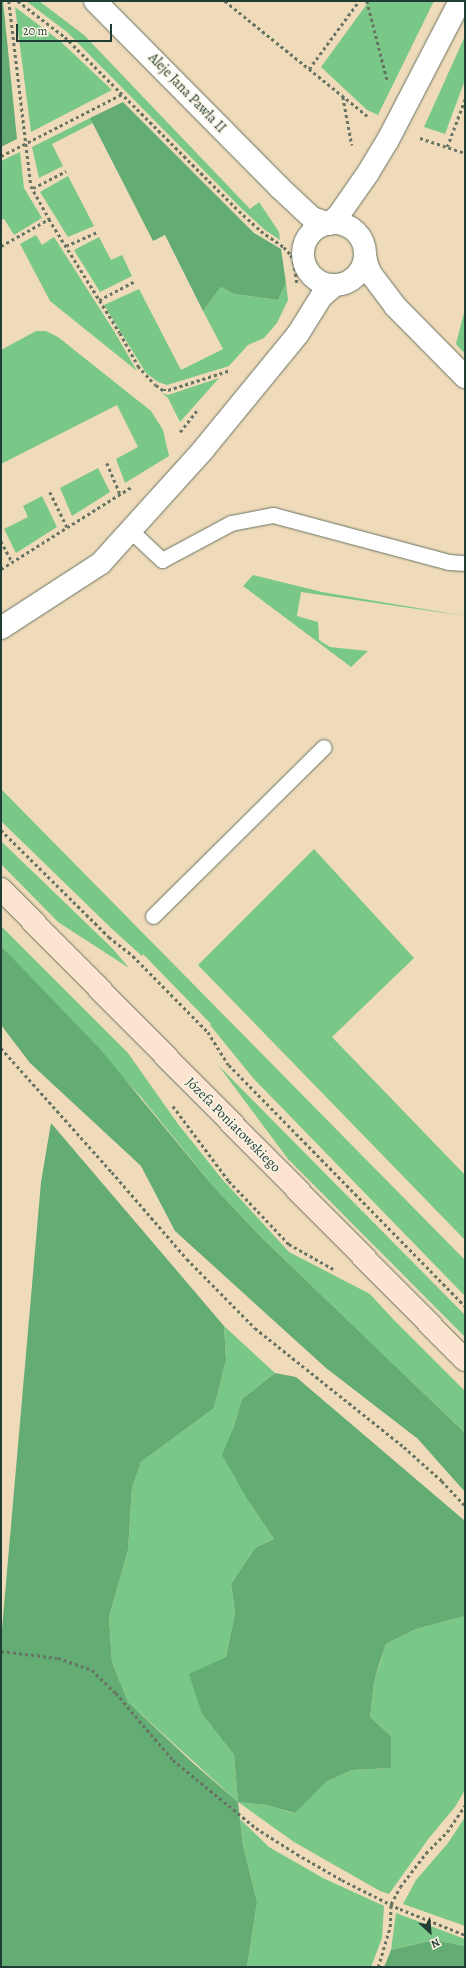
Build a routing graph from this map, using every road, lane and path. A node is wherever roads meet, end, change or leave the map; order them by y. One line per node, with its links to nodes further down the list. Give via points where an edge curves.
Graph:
1 (9, 1): 15 (path)
2 (18, 1): 10 (path, via 65,37)
3 (95, 1): 22 (street, Aleje Jana Pawła II)
4 (225, 1): 8 (path)
5 (359, 1): 8 (path)
6 (367, 1): 9 (path)
7 (460, 1): 21 (street, Aleje Jana Pawła II, via 388,140)
8 (309, 69): 11 (path)
9 (388, 82)
10 (122, 94): 15 (path); 33 (path, via 239,211 284,247 294,262)
11 (343, 97): 13 (path); 16 (path)
12 (465, 99): 17 (path)
13 (375, 120)
14 (417, 137): 17 (path)
15 (25, 144): 19 (path); 23 (path)
16 (352, 147)
17 (446, 147): 18 (path)
18 (465, 153)
19 (1, 156)
20 (66, 171): 23 (path)
21 (368, 173): 25 (street, Aleje Jana Pawła II, via 338,216); 29 (street, Aleje Jana Pawła II, via 354,215)
22 (278, 187): 25 (street, Aleje Jana Pawła II, via 312,218); 30 (street, Aleje Jana Pawła II, via 296,219)
23 (32, 188): 24 (path)
24 (49, 219): 27 (path); 28 (path)
25 (329, 224): 29 (street, Aleje Jana Pawła II, via 344,224 353,229); 30 (street, Aleje Jana Pawła II, via 314,230 307,237)
26 (97, 232): 28 (path)
27 (1, 246)
28 (66, 246): 34 (path)
29 (362, 246): 32 (street, via 359,272); 35 (street, Aleje Jana Pawła II, via 371,274)
30 (304, 257): 32 (street, Aleje Jana Pawła II, via 318,281 326,284); 36 (street, Aleje Jana Pawła II, via 310,294)
31 (135, 282): 34 (path)
32 (342, 283): 35 (street, Aleje Jana Pawła II, via 364,285); 36 (street, via 321,297)
33 (298, 289)
34 (99, 300): 37 (path, via 142,373 163,390 231,370)
35 (395, 306): 38 (street, Aleje Jana Pawła II)
36 (300, 330): 44 (street, via 203,450)
37 (236, 365)
38 (465, 376)
39 (107, 463): 42 (path)
40 (137, 483): 42 (path)
41 (50, 492): 43 (path)
42 (120, 493): 43 (path)
43 (67, 527): 46 (path)
44 (130, 530): 47 (lane, via 162,560 230,523 273,515 449,562); 49 (street, via 101,563)
45 (1, 541): 46 (path)
46 (12, 562): 48 (path)
47 (465, 563)
48 (1, 569)
49 (1, 628)
50 (324, 747): 53 (lane)
51 (1, 830): 55 (path, via 109,937 133,956 208,1032 229,1065)
52 (1, 889): 56 (street, Józefa Poniatowskiego)
53 (153, 916)
54 (1, 1048): 57 (path, via 182,1253 255,1328 404,1447)
55 (465, 1306)
56 (465, 1360)
57 (465, 1506)
58 (1, 1651): 60 (path, via 58,1658 92,1670 116,1693 173,1760 256,1828 342,1880)
59 (465, 1805): 60 (path, via 448,1832 426,1853 400,1887)
60 (391, 1904): 61 (path); 62 (path, via 390,1927)
61 (465, 1935)
62 (378, 1967)

